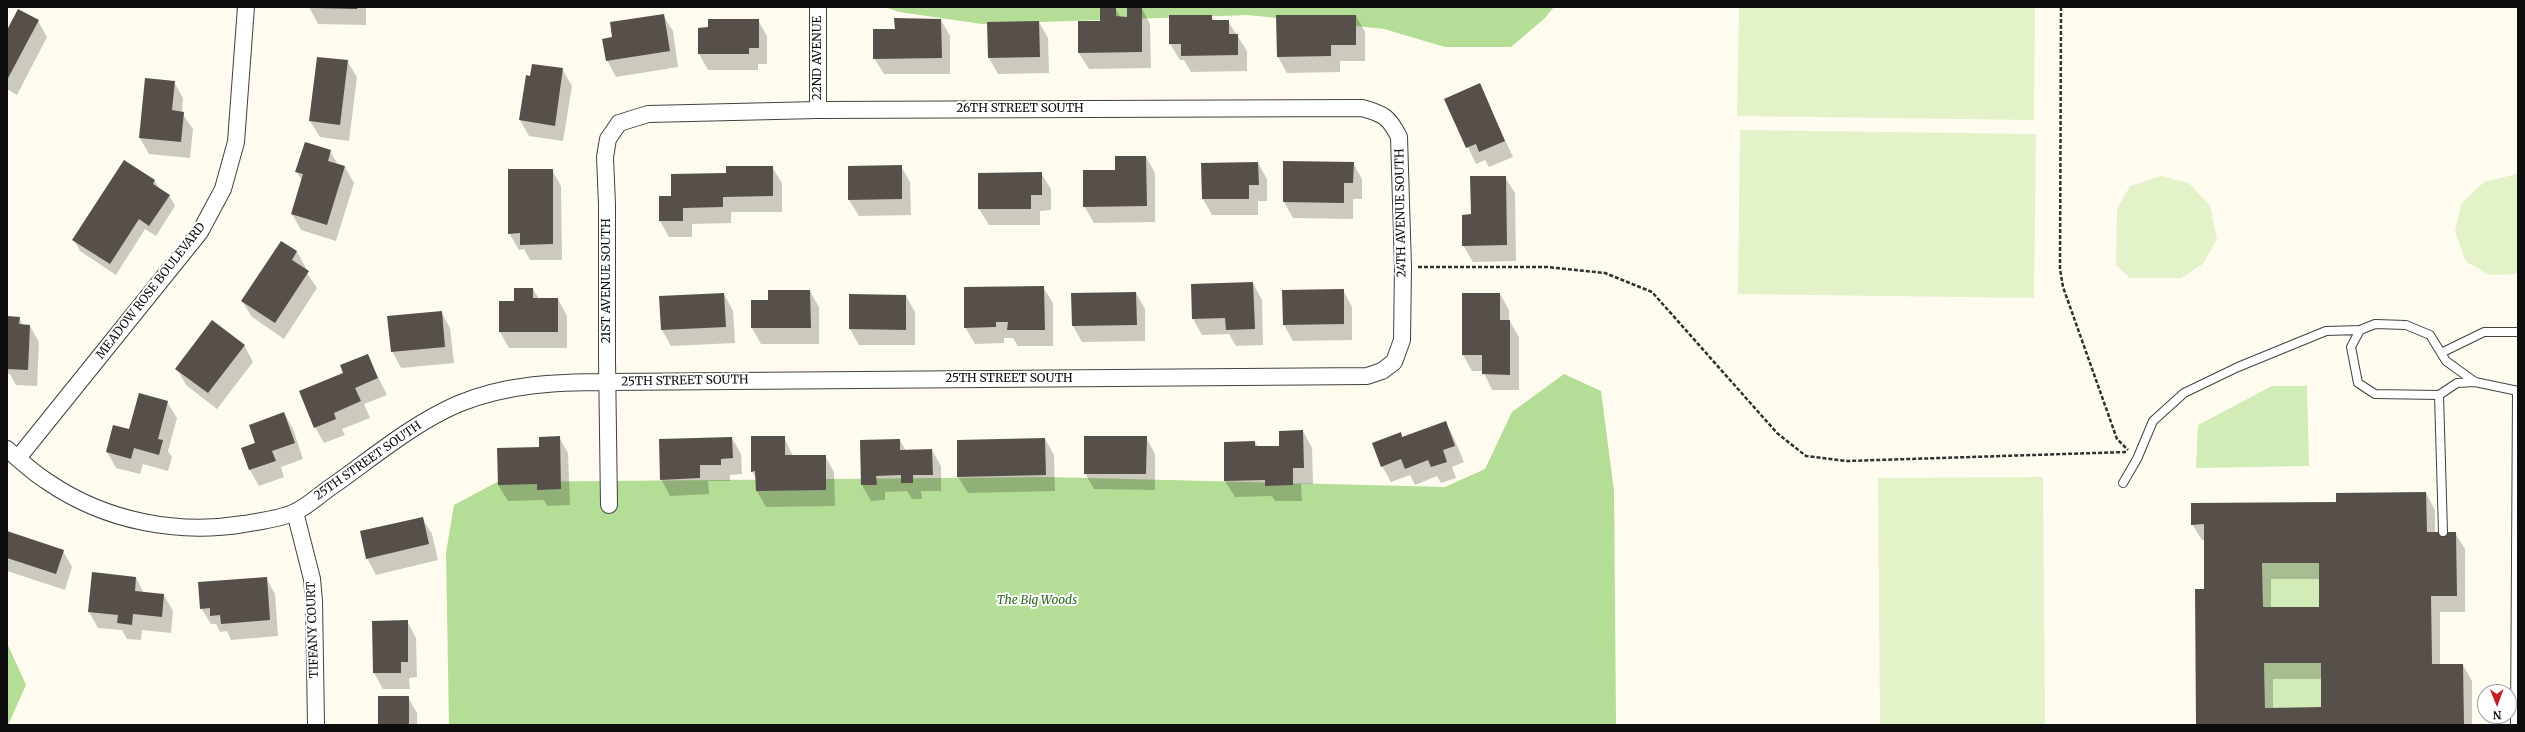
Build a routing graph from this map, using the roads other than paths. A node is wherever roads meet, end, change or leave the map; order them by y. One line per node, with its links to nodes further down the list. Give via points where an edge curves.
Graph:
1 (246, 7): 14 (street, MEADOW ROSE BOULEVARD, via 236,142 223,189 200,232)
2 (818, 7): 4 (street, 22ND AVENUE)
3 (1362, 108): 4 (street, 26TH STREET SOUTH); 8 (street, 24TH AVENUE SOUTH, via 1378,112 1390,120 1399,137 1403,267)
4 (818, 110): 5 (street, 26TH STREET SOUTH)
5 (679, 113): 10 (street, 21ST AVENUE SOUTH, via 648,114 619,123 608,139 605,157)
6 (2360, 330): 9 (lane, via 2375,324 2406,325 2430,335); 13 (lane, via 2351,347 2358,383 2375,394); 15 (lane, via 2326,331 2238,367 2184,394 2153,421 2138,459)
7 (2518, 332): 9 (lane, via 2484,332)
8 (1402, 340): 10 (street, 25TH STREET SOUTH, via 1394,362 1382,371 1367,376)
9 (2441, 353): 11 (lane, via 2446,361)
10 (607, 382): 16 (street, 21ST AVENUE SOUTH); 17 (street, 25TH STREET SOUTH, via 531,384 492,392 458,404 428,419)
11 (2475, 382): 12 (lane); 13 (lane, via 2457,383)
12 (2517, 391): 20 (lane)
13 (2439, 395): 18 (lane)
14 (13, 453): 17 (street, 25TH STREET SOUTH, via 47,482 79,501 116,515 170,527 227,526)
15 (2123, 483)
16 (609, 505)
17 (295, 512): 19 (street, TIFFANY COURT, via 312,579)
18 (2444, 532)
19 (316, 725)
20 (2515, 725)

